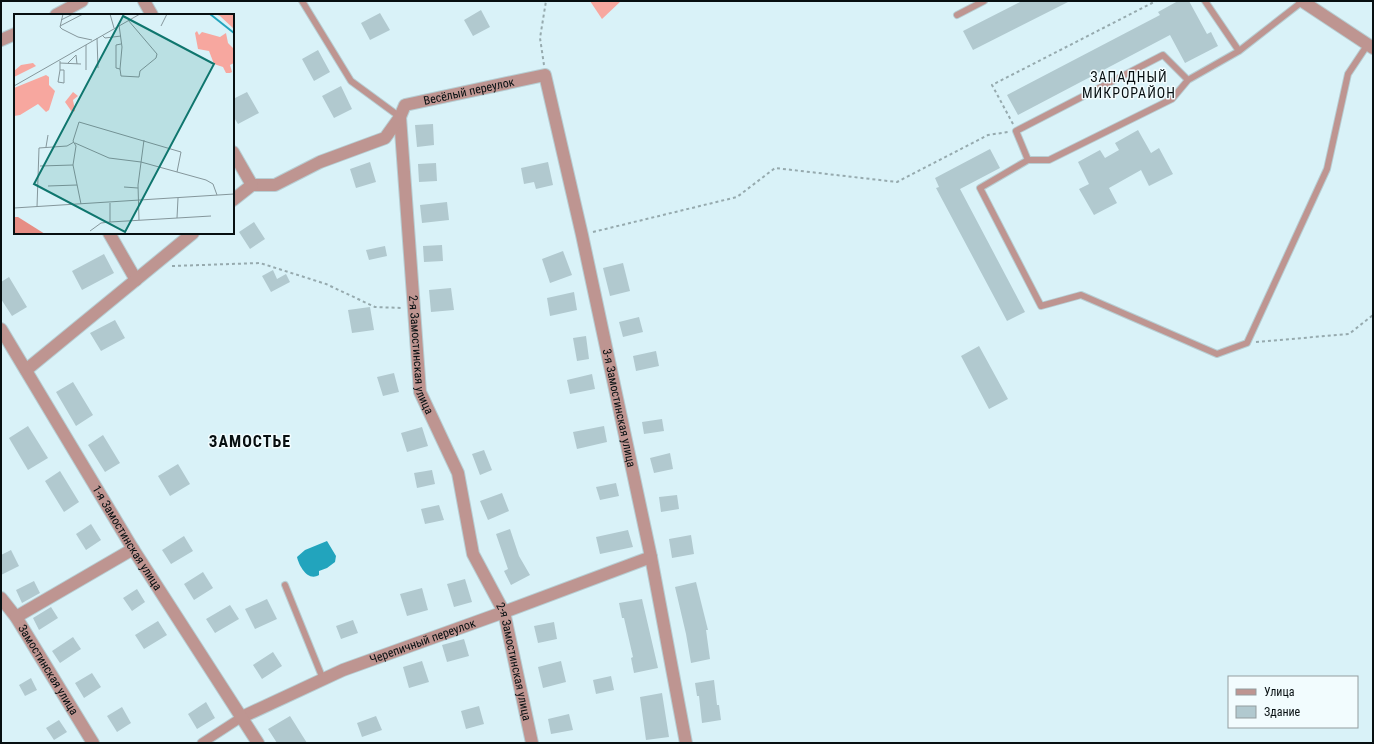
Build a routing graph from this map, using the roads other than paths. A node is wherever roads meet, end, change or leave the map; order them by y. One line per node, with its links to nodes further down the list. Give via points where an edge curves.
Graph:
1 (82, 1): 7 (street)
2 (144, 1): 8 (street)
3 (302, 1): 16 (lane, via 351,81)
4 (984, 1): 9 (lane)
5 (1205, 1): 13 (lane)
6 (1302, 1): 12 (street); 13 (lane)
7 (58, 14)
8 (151, 14)
9 (957, 15)
10 (14, 34): 11 (street)
11 (1, 40)
12 (1370, 46): 18 (lane, via 1348,74 1327,169 1247,343 1217,354 1081,295 1041,306 980,188)
13 (1239, 51): 15 (lane)
14 (545, 75): 16 (street, Весёлый переулок, via 406,105); 27 (street, 3-я Замостинская улица)
15 (1188, 80): 18 (lane, via 1172,99 1049,160); 18 (lane, via 1163,55 1016,132)
16 (400, 117): 19 (street, via 385,138 320,162 275,185); 30 (street, 2-я Замостинская улица, via 420,392 458,473 472,554)
17 (234, 154): 19 (street)
18 (1028, 160)
19 (252, 185): 20 (street)
20 (234, 199)
21 (110, 234): 23 (street)
22 (192, 234): 23 (street)
23 (136, 280): 25 (street)
24 (1, 329): 25 (street, 1-я Замостинская улица)
25 (26, 370): 26 (street, 1-я Замостинская улица)
26 (133, 549): 31 (street); 33 (street, 1-я Замостинская улица)
27 (651, 557): 30 (street, Черепичный переулок); 38 (street, 3-я Замостинская улица)
28 (285, 586): 32 (lane)
29 (1, 598): 31 (street, Замостинская улица)
30 (504, 612): 32 (street, Черепичный переулок); 37 (street, 2-я Замостинская улица)
31 (16, 617): 34 (street, Замостинская улица)
32 (323, 679): 33 (street, Черепичный переулок)
33 (242, 717): 35 (street, Черепичный переулок); 36 (street, 1-я Замостинская улица)
34 (93, 743)
35 (202, 743)
36 (258, 743)
37 (532, 743)
38 (686, 743)

